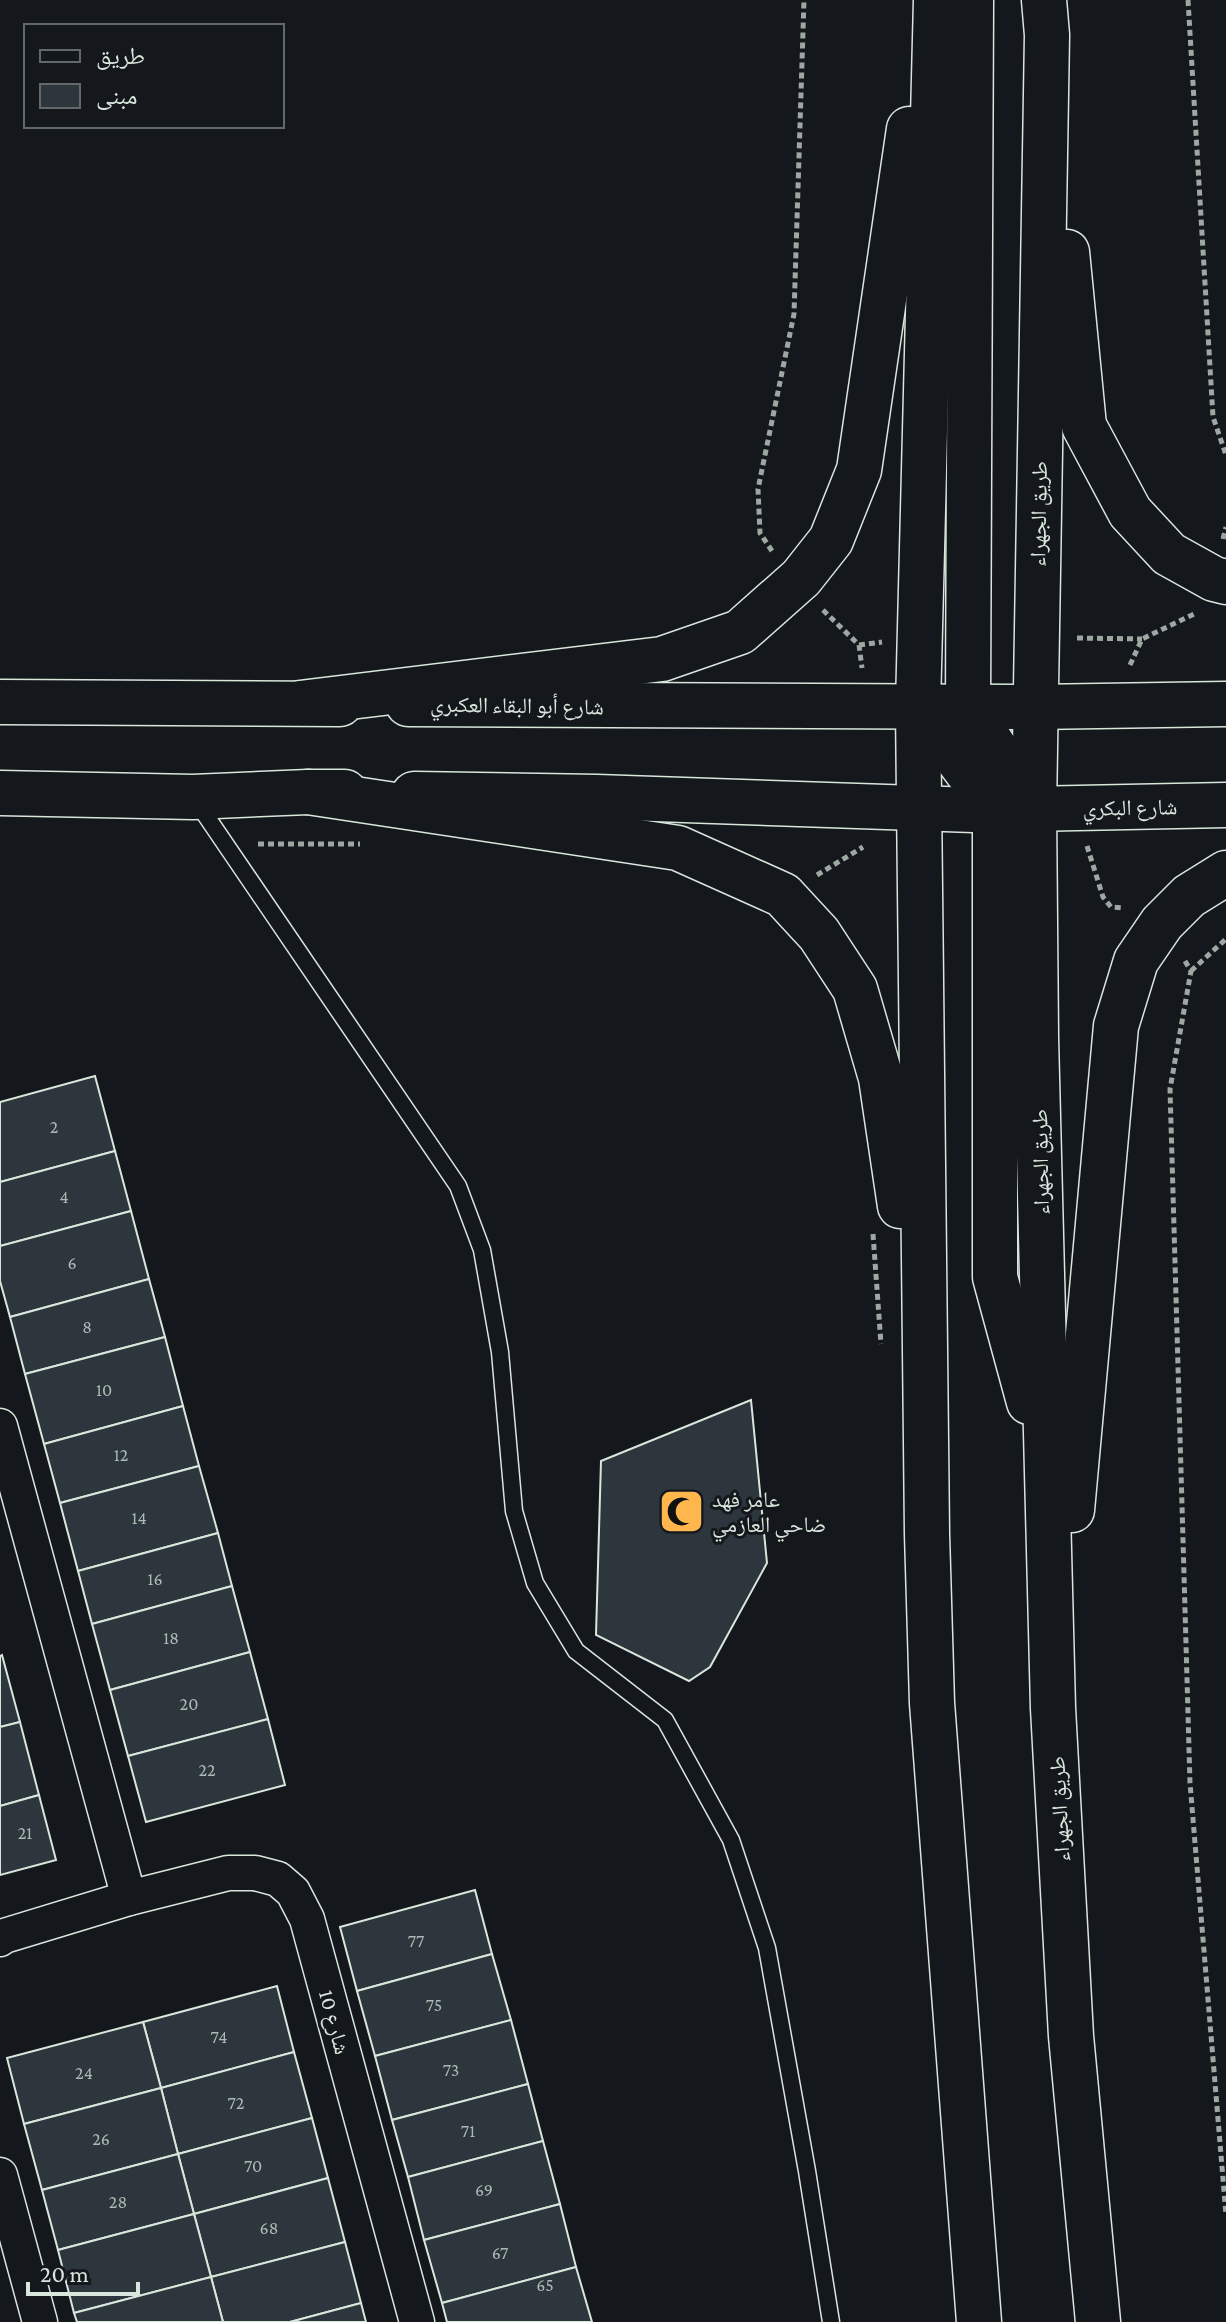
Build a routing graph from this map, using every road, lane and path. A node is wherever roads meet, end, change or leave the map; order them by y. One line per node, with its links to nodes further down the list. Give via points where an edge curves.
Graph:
1 (804, 0): 10 (path, via 794,314 758,489 760,533)
2 (928, 0): 10 (main road, via 859,470 831,540)
3 (936, 0): 17 (main road)
4 (971, 0): 19 (main road)
5 (1188, 0): 7 (path, via 1213,417)
6 (1045, 18): 9 (main road, via 1084,426 1130,512 1169,554); 11 (main road, طريق الجهراء)
7 (1226, 455)
8 (1226, 527): 9 (path)
9 (1220, 580): 12 (path, via 1209,607)
10 (795, 582): 14 (main road, via 740,632 662,659); 16 (path, via 859,645)
11 (1036, 638): 12 (path); 20 (main road, طريق الجهراء)
12 (1142, 639): 18 (path)
13 (0, 702): 14 (main road, شارع أبو البقاء العكبري)
14 (300, 703): 16 (main road, شارع أبو البقاء العكبري)
15 (1226, 704): 18 (main road)
16 (865, 705): 17 (main road, شارع أبو البقاء العكبري)
17 (918, 706): 19 (main road, شارع أبو البقاء العكبري); 26 (main road); 27 (main road)
18 (1111, 706): 20 (main road)
19 (968, 707): 20 (main road, شارع أبو البقاء العكبري); 27 (main road)
20 (1035, 707): 27 (main road, طريق الجهراء)
21 (308, 792): 23 (main road); 25 (main road); 30 (main road, via 678,848)
22 (0, 793): 23 (main road)
23 (193, 797): 43 (lane, via 458,1186 482,1250 500,1352 514,1511 535,1583 576,1651 665,1720 731,1840 767,1948)
24 (1226, 805): 27 (main road, شارع البكري)
25 (868, 808): 26 (main road); 30 (path, via 866,845)
26 (918, 808): 27 (main road); 35 (main road)
27 (1014, 809): 36 (main road, طريق الجهراء, via 995,1277 1047,1466)
28 (1085, 842): 31 (path, via 1111,907 1157,910)
29 (1226, 873): 31 (main road, via 1189,896)
30 (783, 895): 35 (main road, via 819,934 855,989 881,1078 898,1191)
31 (1162, 923): 33 (path); 36 (main road, via 1136,961 1116,1026)
32 (1226, 939): 33 (path)
33 (1191, 971): 40 (path, via 1170,1089 1170,1121 1190,1783)
34 (0, 1426): 37 (street)
35 (927, 1534): 44 (main road, via 932,1703)
36 (1053, 1708): 45 (main road, طريق الجهراء, via 1071,2036)
37 (129, 1898): 38 (street, شارع 10); 42 (street, شارع 10, via 228,1873 278,1879 293,1892 307,1919)
38 (0, 1939)
39 (0, 2175): 41 (street)
40 (1226, 2215)
41 (40, 2322)
42 (417, 2322)
43 (831, 2322)
44 (979, 2322)
45 (1098, 2322)

